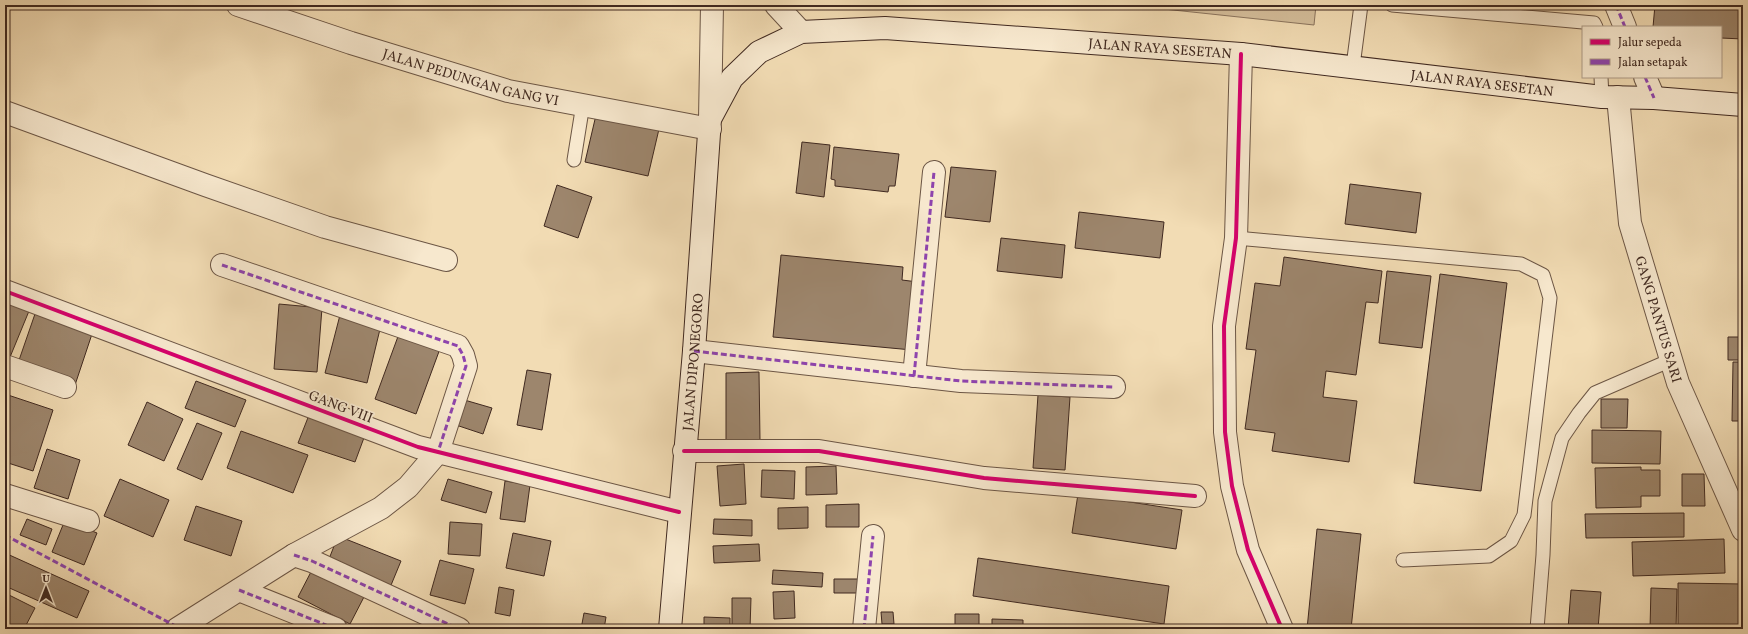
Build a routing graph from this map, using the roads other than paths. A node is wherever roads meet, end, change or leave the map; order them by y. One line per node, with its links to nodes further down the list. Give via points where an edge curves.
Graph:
1 (238, 5): 15 (street, JALAN PEDUNGAN GANG VI, via 508,91)
2 (712, 5): 18 (street, JALAN DIPONEGORO)
3 (776, 5): 9 (street)
4 (1361, 5): 11 (lane)
5 (1392, 5): 7 (lane, via 1594,23)
6 (1616, 5): 8 (street)
7 (1596, 26)
8 (1625, 26)
9 (801, 32): 10 (street, JALAN RAYA SESETAN, via 885,28); 18 (street, JALAN RAYA SESETAN, via 759,52 732,78)
10 (1241, 54): 11 (street, JALAN RAYA SESETAN); 21 (street)
11 (1353, 66): 13 (street, JALAN RAYA SESETAN)
12 (1645, 78): 14 (street)
13 (1607, 90): 14 (street, JALAN RAYA SESETAN); 26 (street, GANG PANTUS SARI, via 1630,223)
14 (1654, 98): 16 (street, JALAN RAYA SESETAN)
15 (583, 104): 18 (street, JALAN PEDUNGAN GANG VI); 19 (lane)
16 (1743, 105)
17 (5, 112): 22 (street, via 325,227)
18 (710, 124): 25 (street, JALAN DIPONEGORO)
19 (574, 160)
20 (934, 172): 28 (street)
21 (1236, 238): 40 (lane, via 1521,264 1543,276 1550,298 1524,515 1511,541 1489,556); 47 (street, via 1224,326 1225,432 1232,486 1248,550)
22 (446, 260)
23 (222, 265): 31 (street, via 458,346 466,366)
24 (5, 291): 31 (street, GANG VIII, via 418,447)
25 (694, 351): 28 (street); 32 (street, JALAN DIPONEGORO)
26 (1671, 360): 37 (street, GANG PANTUS SARI, via 1678,383); 48 (lane, via 1595,393 1562,438 1545,501)
27 (5, 366): 29 (street)
28 (914, 376): 30 (street, via 961,382)
29 (65, 387)
30 (1114, 387)
31 (438, 452): 35 (street, GANG VIII); 39 (street, via 408,487 381,508)
32 (684, 452): 34 (street, via 819,451 984,478); 35 (street, JALAN DIPONEGORO)
33 (5, 496): 36 (street)
34 (1195, 496)
35 (679, 512): 45 (street, JALAN DIPONEGORO)
36 (88, 521)
37 (1743, 530)
38 (873, 536): 46 (street)
39 (294, 556): 41 (street); 44 (street, via 312,561)
40 (1403, 560)
41 (239, 590): 42 (street); 43 (street)
42 (179, 629)
43 (336, 629)
44 (459, 629)
45 (670, 629)
46 (864, 629)
47 (1282, 629)
48 (1537, 629)

